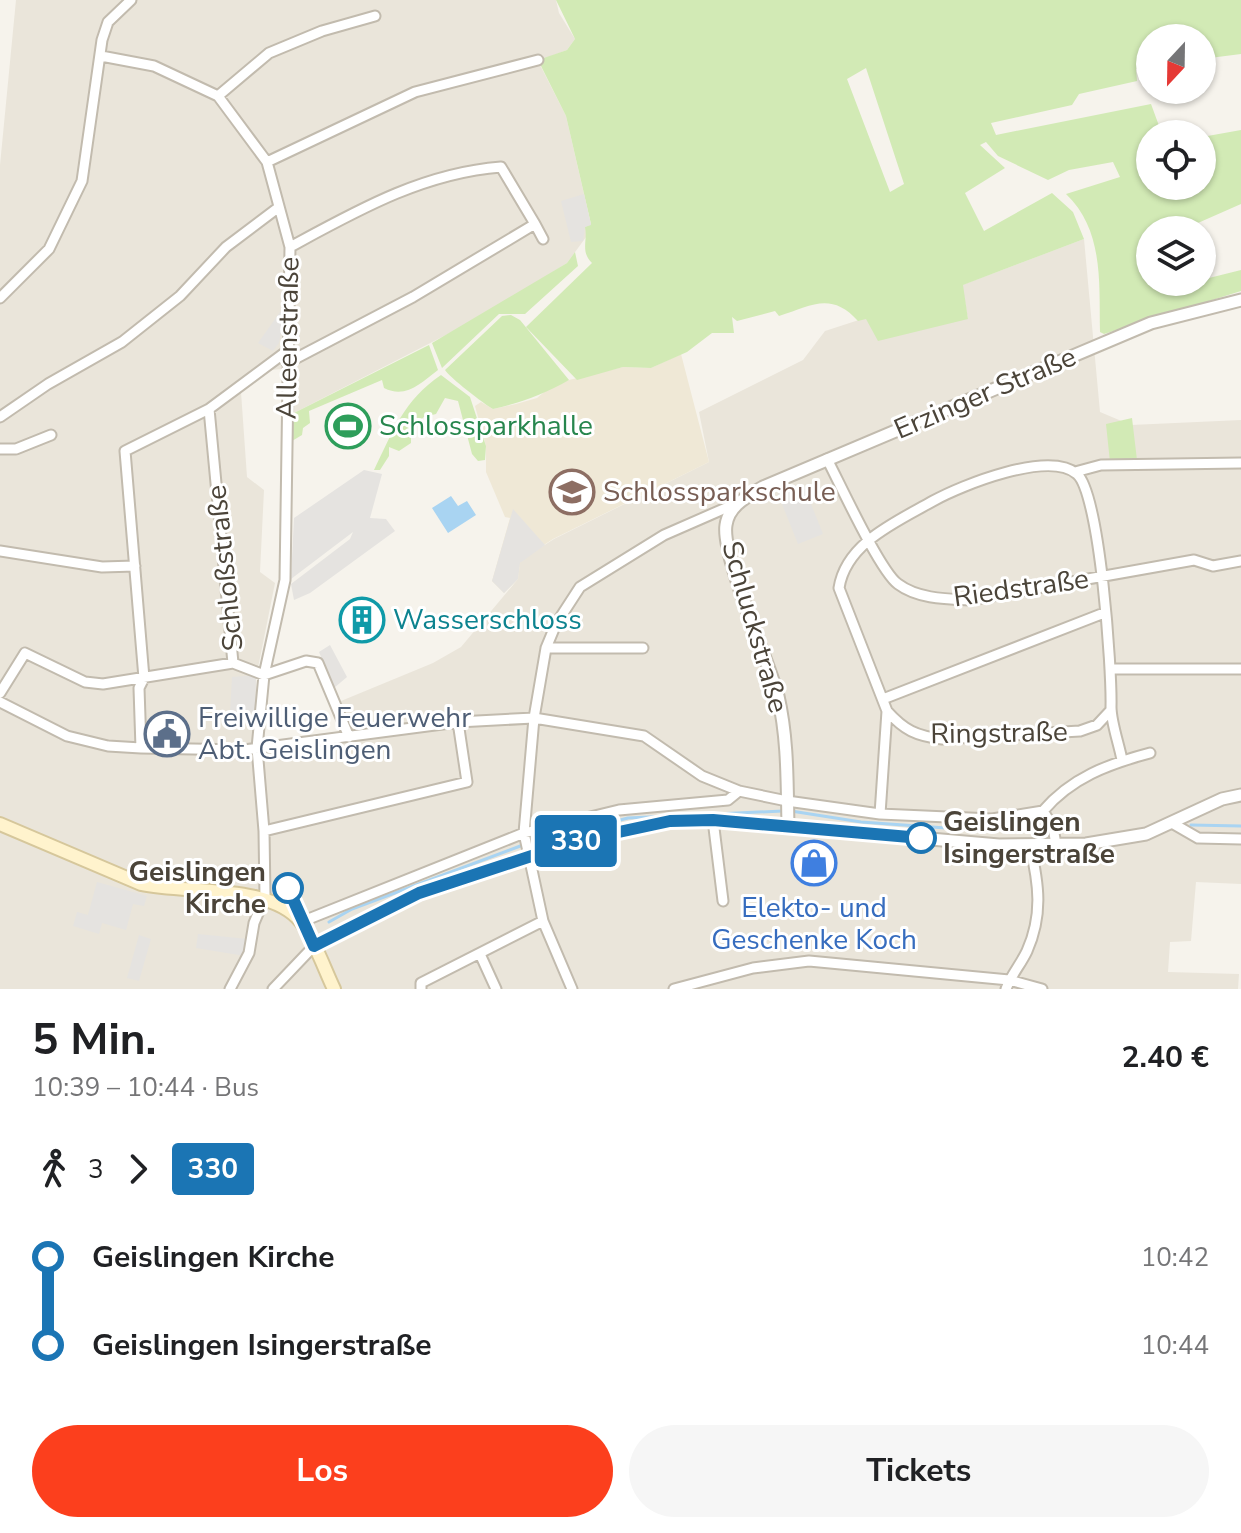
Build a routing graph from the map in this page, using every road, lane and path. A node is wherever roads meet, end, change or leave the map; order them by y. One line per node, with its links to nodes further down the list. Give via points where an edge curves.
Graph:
1 (131, 0): 3 (street, via 108,22)
2 (375, 16): 5 (street, via 269,53)
3 (101, 56): 5 (street, Alleenstraße, via 154,66); 11 (street, via 82,181 49,249)
4 (538, 60): 6 (street, via 415,92)
5 (218, 96): 6 (street, Alleenstraße)
6 (267, 162): 7 (street, Alleenstraße)
7 (279, 207): 10 (street, Alleenstraße); 16 (street, via 226,247 180,296 122,342)
8 (535, 224): 9 (street); 10 (street, via 501,167 464,170 429,179); 14 (street, via 413,297)
9 (543, 239)
10 (290, 247): 13 (street, Alleenstraße)
11 (0, 298)
12 (1241, 300): 19 (street, Erzinger Straße, via 1151,323)
13 (287, 351): 14 (street, Alleenstraße); 15 (street)
14 (287, 363): 34 (street, Alleenstraße, via 285,580)
15 (209, 409): 26 (street, via 125,451); 31 (street, Schloßstraße)
16 (0, 417)
17 (51, 435): 18 (street, via 16,449)
18 (0, 449)
19 (827, 459): 22 (street, Erzinger Straße); 23 (street, Riedstraße)
20 (1241, 463): 21 (street, via 1101,465)
21 (1075, 472): 23 (street, via 1055,465 1027,466 936,499); 27 (street, via 1087,486)
22 (735, 504): 29 (street, via 664,535 580,587); 51 (street, Schluckstraße, via 726,526 730,557 778,697 786,740)
23 (869, 540): 27 (street, Riedstraße, via 897,584 935,599 970,600); 37 (street, via 842,568 839,588)
24 (0, 551): 26 (street, via 102,567)
25 (1241, 561): 27 (street, Riedstraße, via 1213,566 1194,560)
26 (135, 566): 35 (street)
27 (1101, 577): 28 (street)
28 (1104, 613): 32 (street); 37 (street)
29 (546, 648): 30 (street); 41 (street)
30 (643, 648)
31 (233, 663): 34 (street, Schloßstraße); 35 (street)
32 (1111, 669): 33 (street); 39 (street)
33 (1241, 669)
34 (264, 675): 43 (street, via 306,661 318,663); 45 (street, Schloßstraße)
35 (144, 678): 36 (street, via 85,682 25,653); 44 (street, via 139,688)
36 (0, 693)
37 (883, 699): 40 (street)
38 (0, 702): 44 (street, via 67,736)
39 (1111, 710): 40 (street, Ringstraße, via 1097,725 1080,731 942,739 901,727); 47 (street)
40 (887, 711): 52 (street)
41 (534, 718): 42 (street); 48 (street, via 644,736 702,776); 59 (street)
42 (458, 722): 43 (street); 57 (street, via 467,782)
43 (349, 737): 45 (street)
44 (141, 748): 45 (street)
45 (257, 748): 57 (street, Schloßstraße)
46 (1150, 753): 47 (street)
47 (1122, 760): 50 (street, via 1074,782)
48 (739, 791): 51 (street); 53 (street, via 728,800)
49 (1241, 795): 55 (street)
50 (1043, 811): 52 (street, via 992,819); 60 (street)
51 (788, 812): 52 (street); 54 (street); 61 (street)
52 (880, 814)
53 (620, 820): 54 (street); 59 (street); 59 (street)
54 (713, 820): 63 (street)
55 (1172, 823): 58 (street, via 1198,838); 60 (street, via 1120,840)
56 (0, 824): 62 (main road, via 141,884)
57 (264, 831): 62 (street, Schloßstraße)
58 (1241, 839)
59 (527, 844): 64 (street); 65 (street); 66 (street)
60 (1056, 845): 61 (street)
61 (1030, 846): 68 (street, via 1039,886 1038,921)
62 (265, 897): 65 (main road); 69 (street, Schloßstraße, via 249,953)
63 (723, 901)
64 (543, 921): 67 (street); 74 (street)
65 (301, 922): 66 (main road)
66 (314, 946): 70 (street); 71 (main road)
67 (480, 954): 72 (street, via 421,983); 73 (street)
68 (1008, 984): 75 (street, via 809,961 753,968); 76 (street)
69 (230, 989)
70 (273, 989)
71 (334, 989)
72 (421, 989)
73 (496, 989)
74 (572, 989)
75 (674, 989)
76 (1042, 989)

